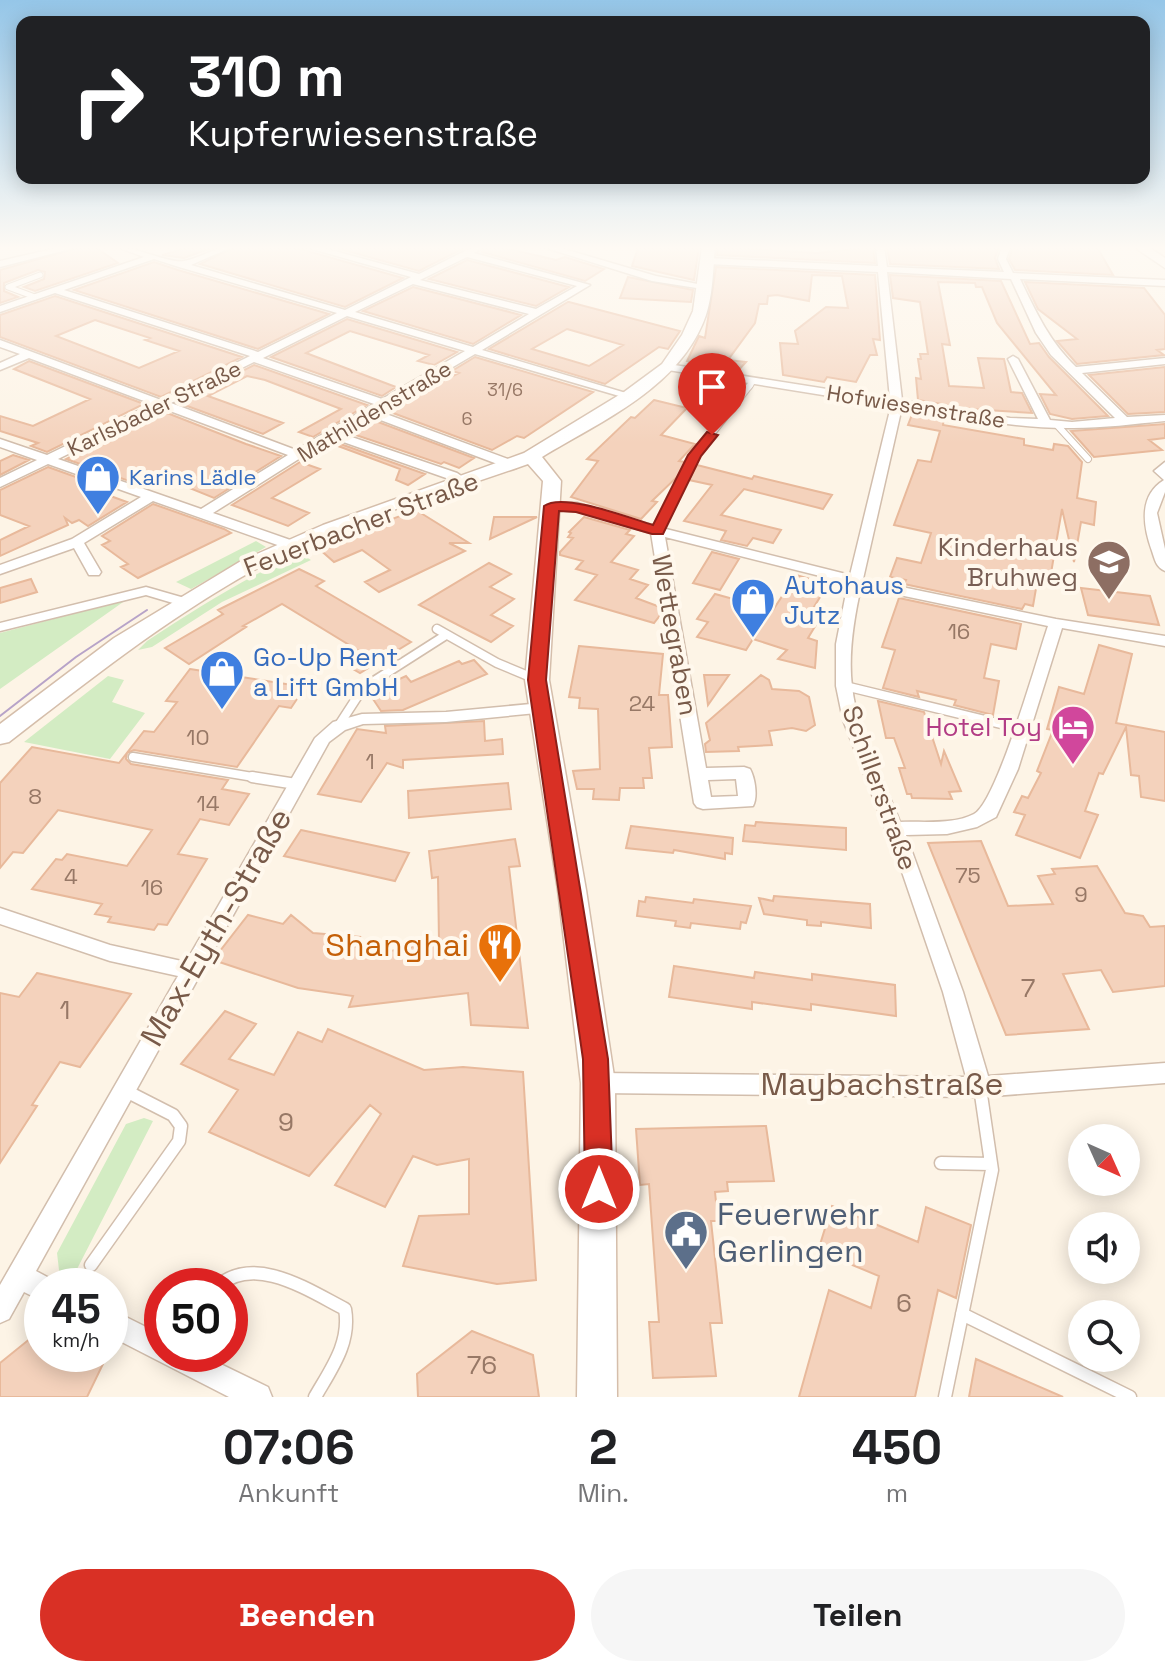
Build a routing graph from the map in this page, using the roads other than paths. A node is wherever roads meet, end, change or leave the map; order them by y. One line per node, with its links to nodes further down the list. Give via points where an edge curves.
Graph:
1 (121, 312): 13 (street)
2 (341, 312): 9 (street)
3 (351, 312): 9 (street, Karlsbader Straße)
4 (536, 312): 8 (street)
5 (700, 312): 17 (main road)
6 (887, 312): 22 (street, Schillerstraße)
7 (1030, 312): 18 (street)
8 (539, 313): 11 (street, Mathildenstraße)
9 (347, 314): 11 (street); 13 (street, Karlsbader Straße)
10 (0, 343): 12 (street)
11 (473, 352): 20 (street); 23 (street, Mathildenstraße)
12 (31, 353): 16 (street); 21 (street)
13 (257, 357): 21 (street, Karlsbader Straße); 23 (street)
14 (1013, 359): 27 (street)
15 (1165, 361): 18 (street)
16 (0, 367)
17 (668, 367): 19 (street, Hofwiesenstraße); 20 (main road, Feuerbacher Straße)
18 (1071, 371): 26 (street)
19 (753, 381): 22 (street, Hofwiesenstraße); 42 (lane, Wettegraben, via 695,455)
20 (630, 396): 33 (main road, Feuerbacher Straße)
21 (163, 403): 30 (street); 31 (street, Karlsbader Straße)
22 (897, 403): 27 (street, Hofwiesenstraße); 48 (street, Schillerstraße)
23 (384, 404): 24 (street, Mathildenstraße)
24 (369, 412): 28 (street, Mathildenstraße); 33 (street)
25 (1163, 420): 26 (street, Hofwiesenstraße)
26 (1124, 421): 27 (street, Hofwiesenstraße)
27 (1052, 424): 32 (lane)
28 (331, 434): 30 (street, Mathildenstraße); 37 (street)
29 (0, 443): 31 (street)
30 (298, 455): 41 (street, Mathildenstraße)
31 (50, 459): 36 (street, Karlsbader Straße); 39 (street)
32 (1088, 459)
33 (521, 461): 37 (main road, Feuerbacher Straße); 40 (main road, via 542,466 552,481)
34 (1165, 466): 35 (street, via 1160,471)
35 (1165, 477)
36 (0, 483)
37 (463, 483): 44 (main road, Feuerbacher Straße)
38 (1165, 484): 45 (street, via 1149,514)
39 (153, 495): 41 (street); 43 (street)
40 (552, 506): 42 (street, via 577,507); 55 (main road)
41 (204, 513): 44 (street)
42 (657, 531): 48 (street); 62 (street, Wettegraben)
43 (77, 542): 46 (street); 47 (street)
44 (291, 545): 49 (main road, Feuerbacher Straße)
45 (1165, 567)
46 (0, 570)
47 (94, 572)
48 (857, 581): 50 (street); 56 (street, Schillerstraße, via 844,644)
49 (183, 602): 51 (street, via 146,591); 60 (main road, Feuerbacher Straße)
50 (1056, 623): 54 (street); 59 (street)
51 (0, 627)
52 (437, 629): 53 (lane)
53 (446, 635): 55 (lane); 58 (lane, via 363,688)
54 (1165, 641)
55 (537, 680): 57 (main road)
56 (844, 686): 59 (lane); 64 (street, Schillerstraße, via 851,720)
57 (541, 708): 58 (street, via 362,719); 68 (main road)
58 (339, 726): 63 (street, Max-Eyth-Straße, via 323,738)
59 (1022, 729): 64 (street, via 990,812 977,821 947,827)
60 (0, 736)
61 (133, 757): 63 (lane)
62 (698, 774)
63 (297, 784): 66 (street, Max-Eyth-Straße)
64 (893, 829): 69 (street, Schillerstraße, via 953,992)
65 (0, 916): 66 (street, via 110,953)
66 (191, 971): 70 (street, Max-Eyth-Straße)
67 (1165, 1073): 69 (street, Maybachstraße)
68 (598, 1083): 69 (street, Maybachstraße); 82 (main road)
69 (980, 1087): 72 (lane)
70 (123, 1090): 73 (lane, via 173,1115 181,1126 179,1141); 75 (street, Max-Eyth-Straße)
71 (941, 1163): 72 (lane)
72 (991, 1164): 78 (lane)
73 (91, 1265)
74 (248, 1271): 81 (lane, via 287,1281 345,1309 350,1323 345,1341)
75 (19, 1276): 76 (street); 77 (street, Max-Eyth-Straße)
76 (24, 1279)
77 (0, 1310)
78 (962, 1314): 83 (lane); 84 (lane)
79 (209, 1372): 80 (street)
80 (258, 1397)
81 (315, 1397)
82 (597, 1397)
83 (945, 1397)
84 (1130, 1397)

